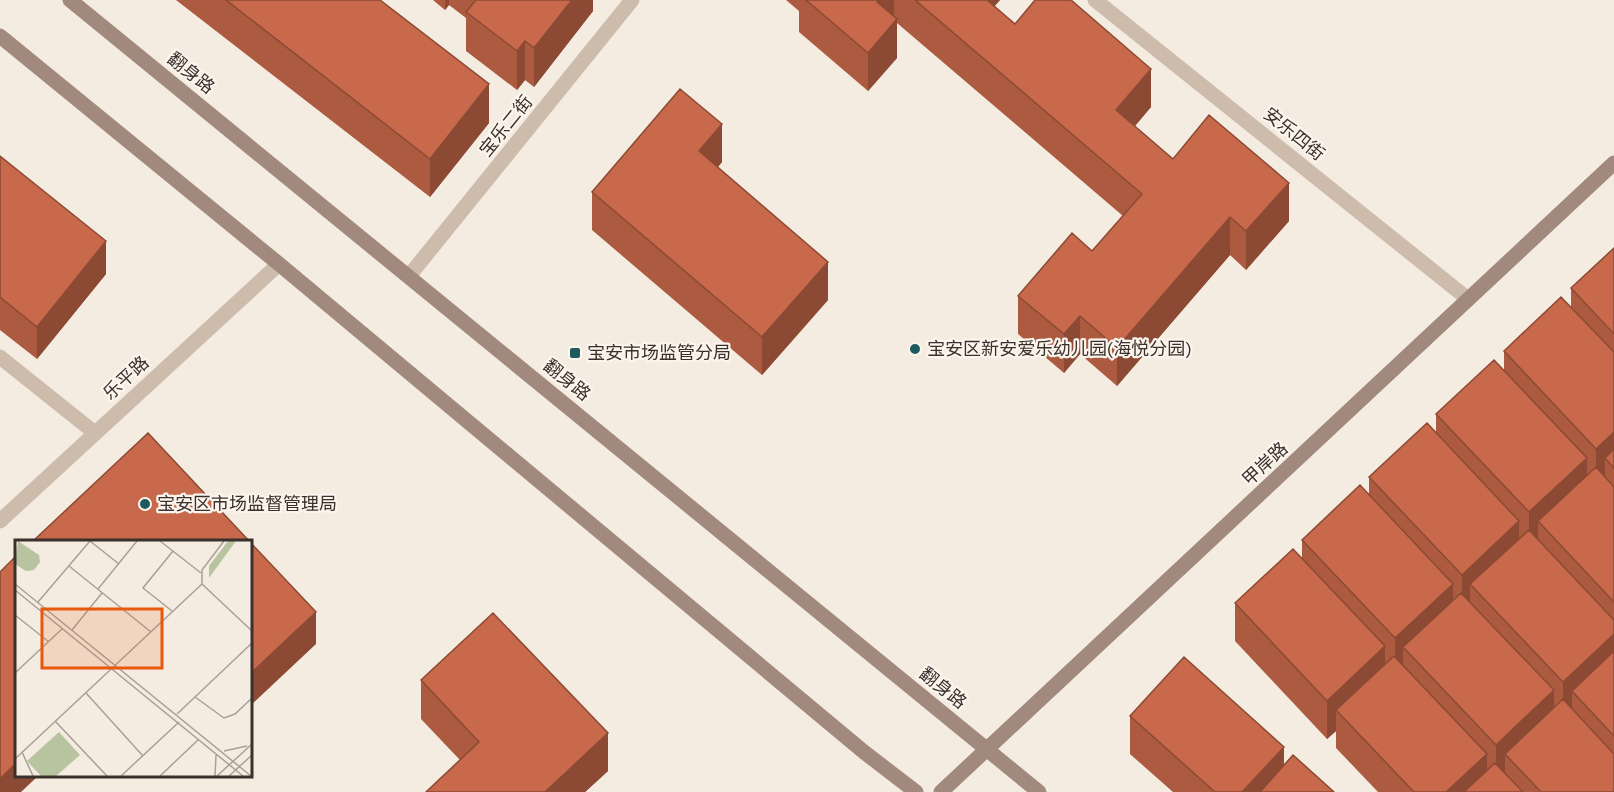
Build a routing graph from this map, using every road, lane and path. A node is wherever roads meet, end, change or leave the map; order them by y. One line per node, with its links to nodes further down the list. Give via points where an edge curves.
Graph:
1 (70, 0): 7 (main road, 翻身路)
2 (632, 0): 7 (street, 宝乐二街)
3 (1095, 0): 8 (street, 安乐四街)
4 (0, 36): 6 (main road)
5 (1614, 163): 8 (main road, 甲岸路)
6 (279, 264): 10 (street, 乐平路); 13 (main road)
7 (409, 276): 12 (main road, 翻身路)
8 (1468, 299): 12 (main road, 甲岸路)
9 (0, 357): 10 (street)
10 (95, 433): 11 (street, 乐平路)
11 (0, 521)
12 (988, 750): 14 (main road, 甲岸路); 15 (main road, 翻身路)
13 (916, 792)
14 (941, 792)
15 (1039, 792)

